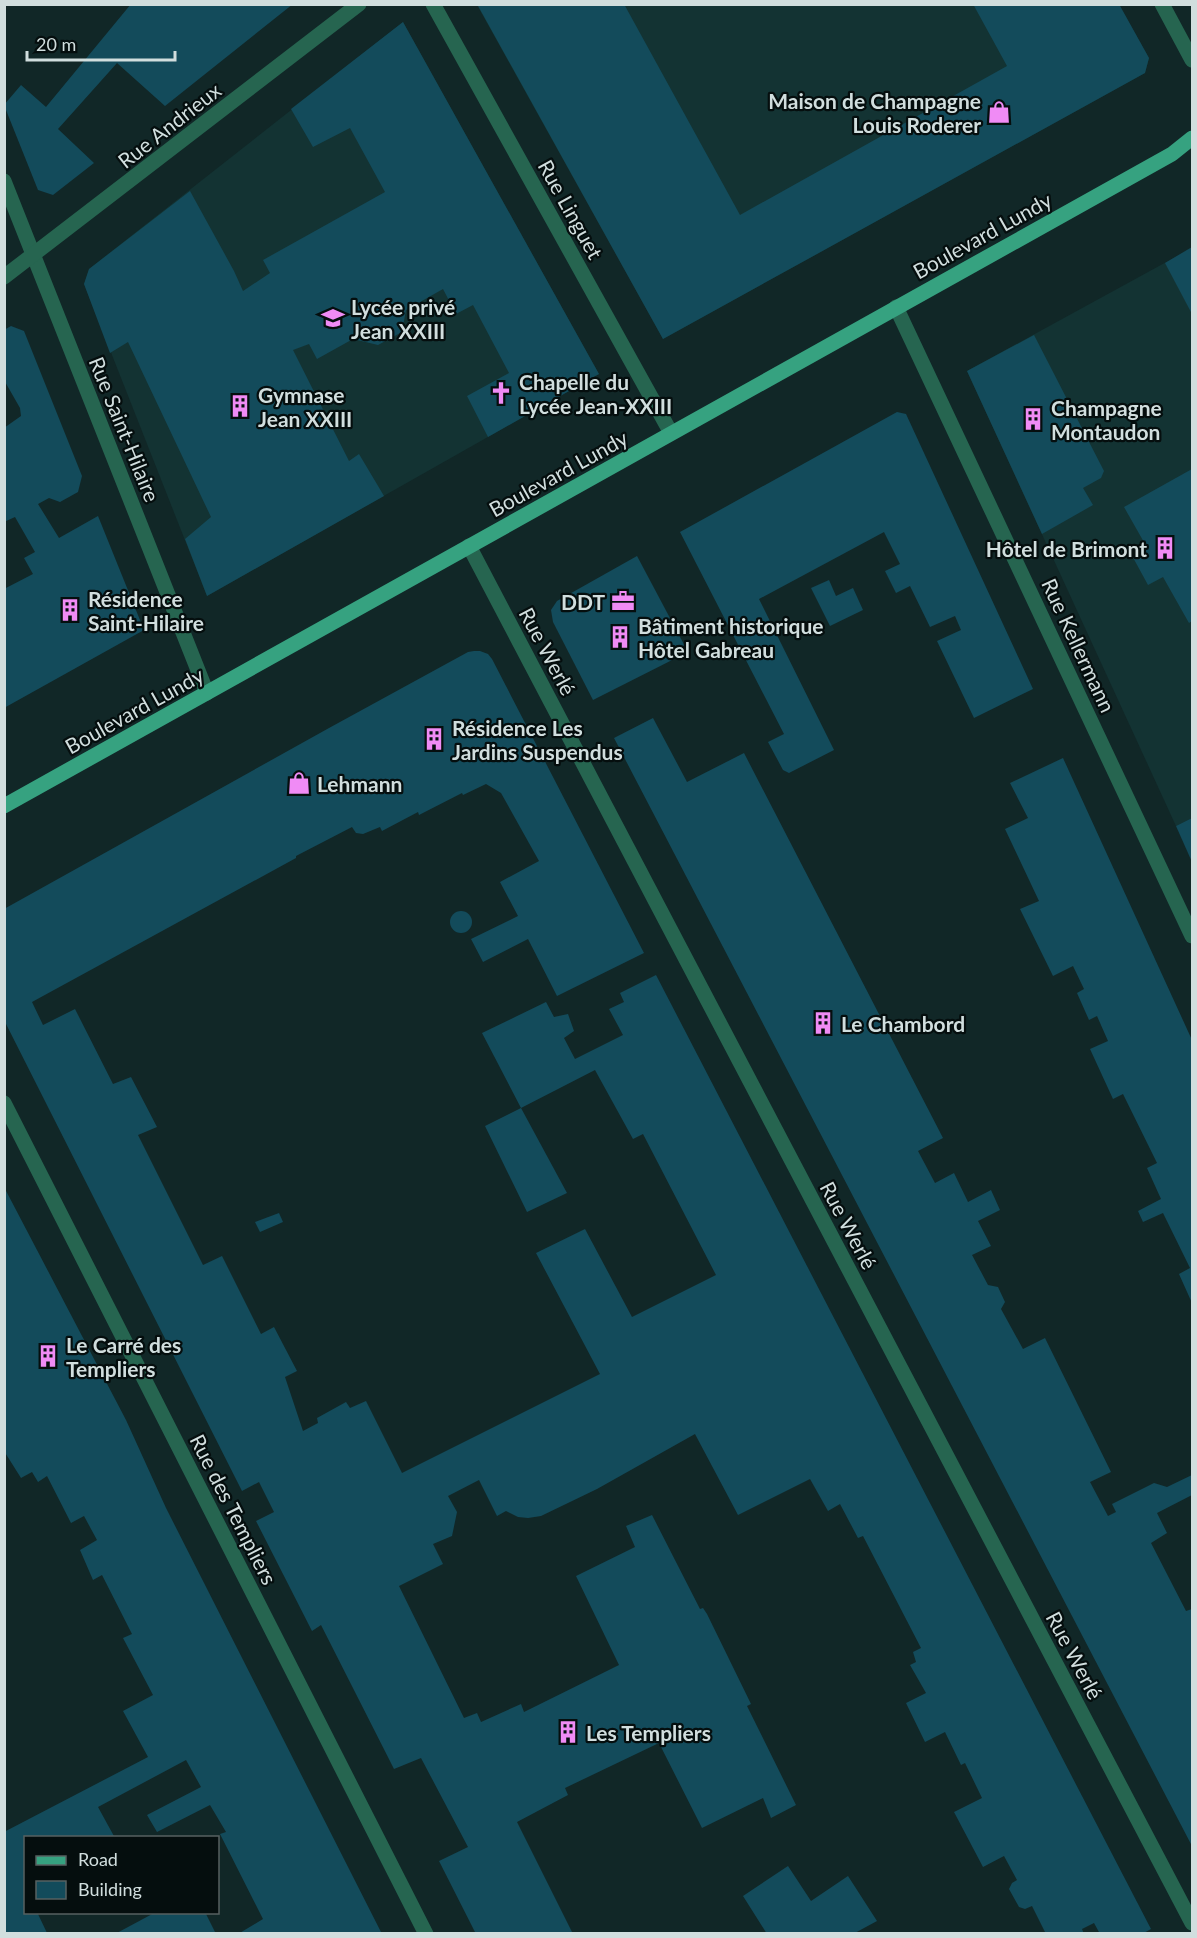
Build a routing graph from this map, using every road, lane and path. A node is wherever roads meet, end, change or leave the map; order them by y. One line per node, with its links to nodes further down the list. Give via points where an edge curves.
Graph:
1 (359, 4): 7 (street, Rue Andrieux)
2 (433, 4): 10 (street, Rue Linguet)
3 (1162, 4): 4 (street)
4 (1192, 60)
5 (1192, 138): 9 (main road, Boulevard Lundy, via 1172,153)
6 (4, 181): 7 (street, Rue Saint-Hilaire)
7 (34, 256): 8 (street, Rue Andrieux); 12 (street, Rue Saint-Hilaire)
8 (4, 277)
9 (896, 307): 10 (main road, Boulevard Lundy); 14 (street, Rue Kellermann)
10 (671, 433): 11 (main road, Boulevard Lundy)
11 (469, 546): 12 (main road, Boulevard Lundy); 16 (street, Rue Werlé)
12 (207, 693): 13 (main road, Boulevard Lundy)
13 (4, 806)
14 (1192, 936)
15 (4, 1103): 17 (street, Rue des Templiers)
16 (1192, 1923)
17 (426, 1934)

